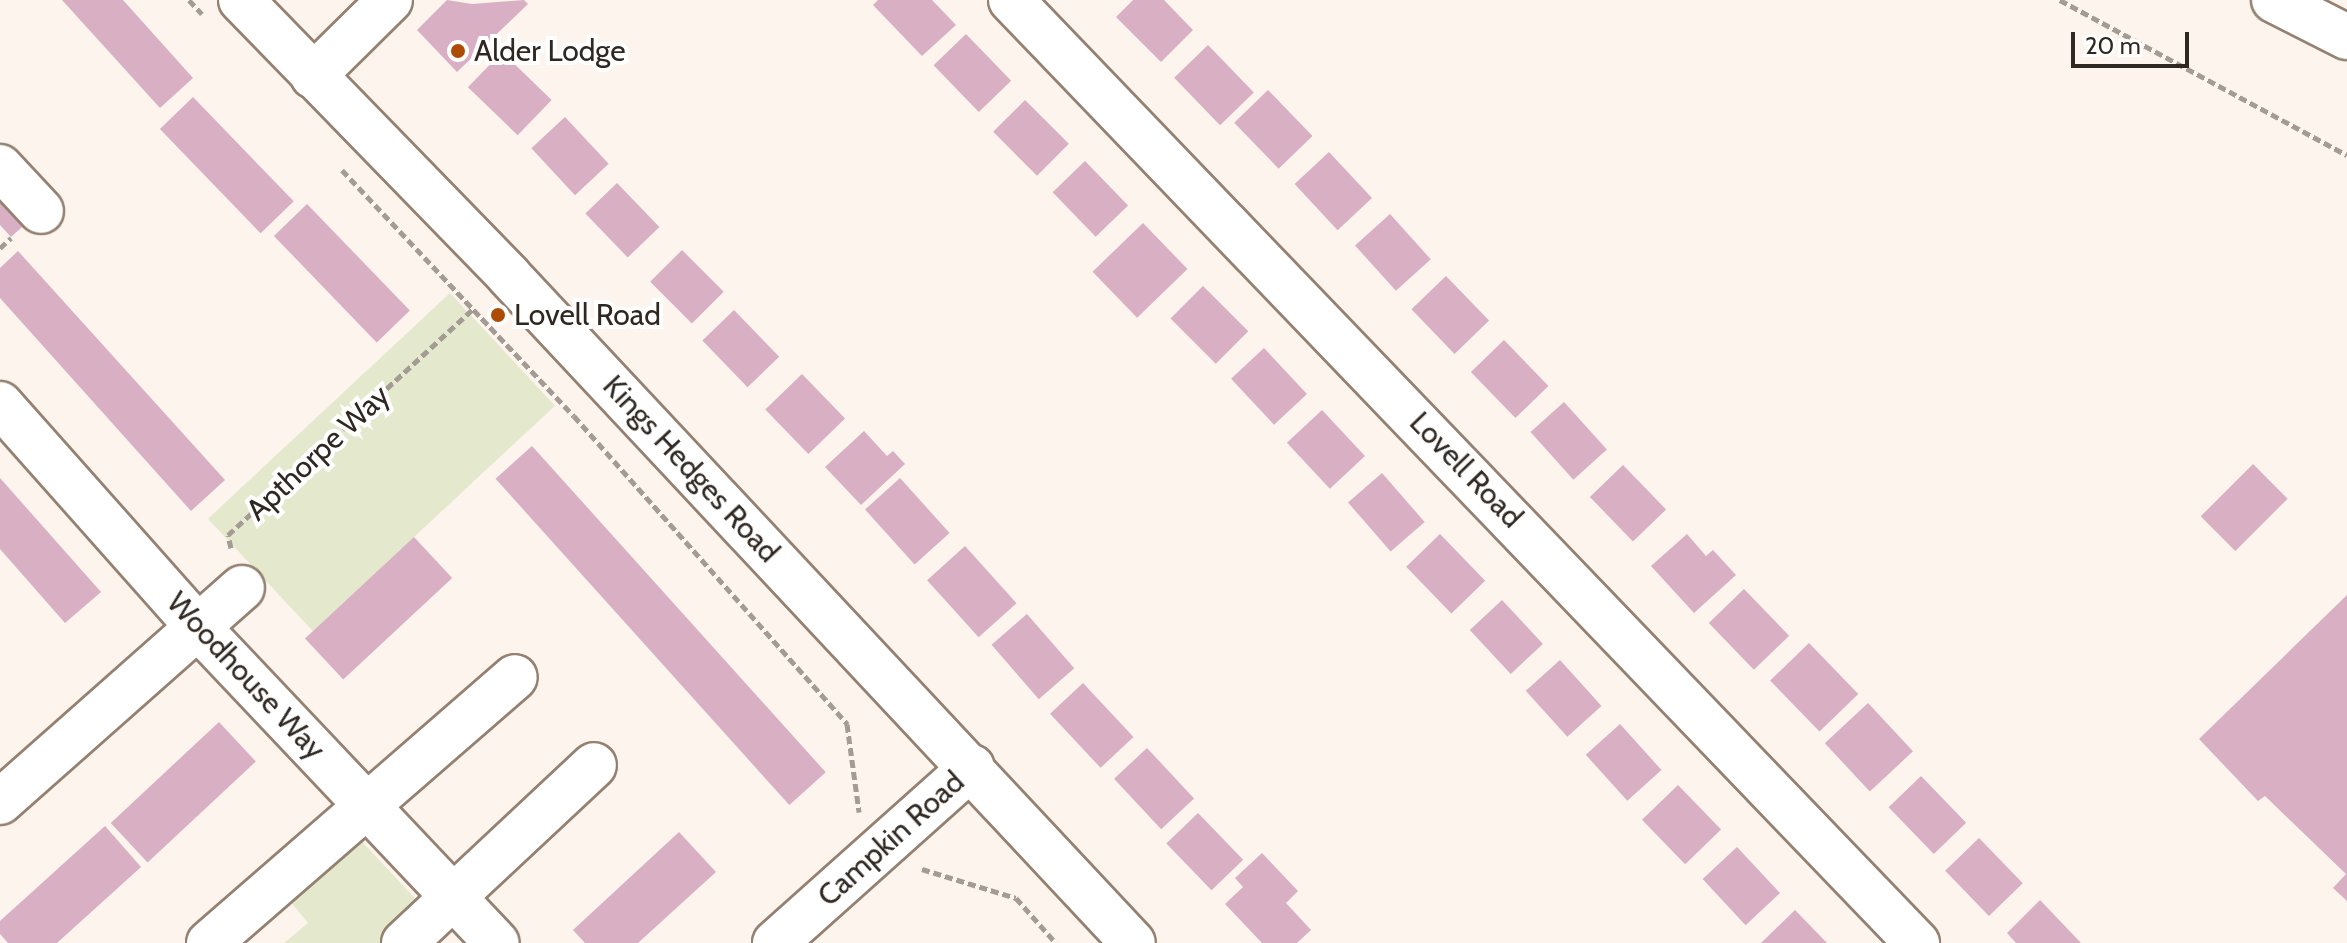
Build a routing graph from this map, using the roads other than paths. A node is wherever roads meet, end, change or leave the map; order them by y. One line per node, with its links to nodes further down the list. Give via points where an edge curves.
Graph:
1 (390, 0): 6 (street)
2 (1011, 0): 23 (street, Lovell Road)
3 (2274, 0): 5 (street)
4 (225, 11): 6 (street, Kings Hedges Road)
5 (2347, 37)
6 (313, 76): 14 (street, Kings Hedges Road)
7 (0, 167): 8 (street)
8 (41, 211)
9 (0, 404): 11 (street, Woodhouse Way)
10 (242, 588): 11 (street)
11 (197, 626): 15 (street); 16 (street, Woodhouse Way)
12 (515, 677): 16 (street)
13 (594, 765): 17 (street)
14 (972, 767): 21 (street, Campkin Road); 22 (street, Kings Hedges Road)
15 (0, 802)
16 (364, 803): 17 (street, Woodhouse Way); 18 (street)
17 (454, 898): 19 (street); 20 (street, Woodhouse Way)
18 (209, 943)
19 (404, 943)
20 (497, 943)
21 (775, 943)
22 (1133, 943)
23 (1917, 943)

